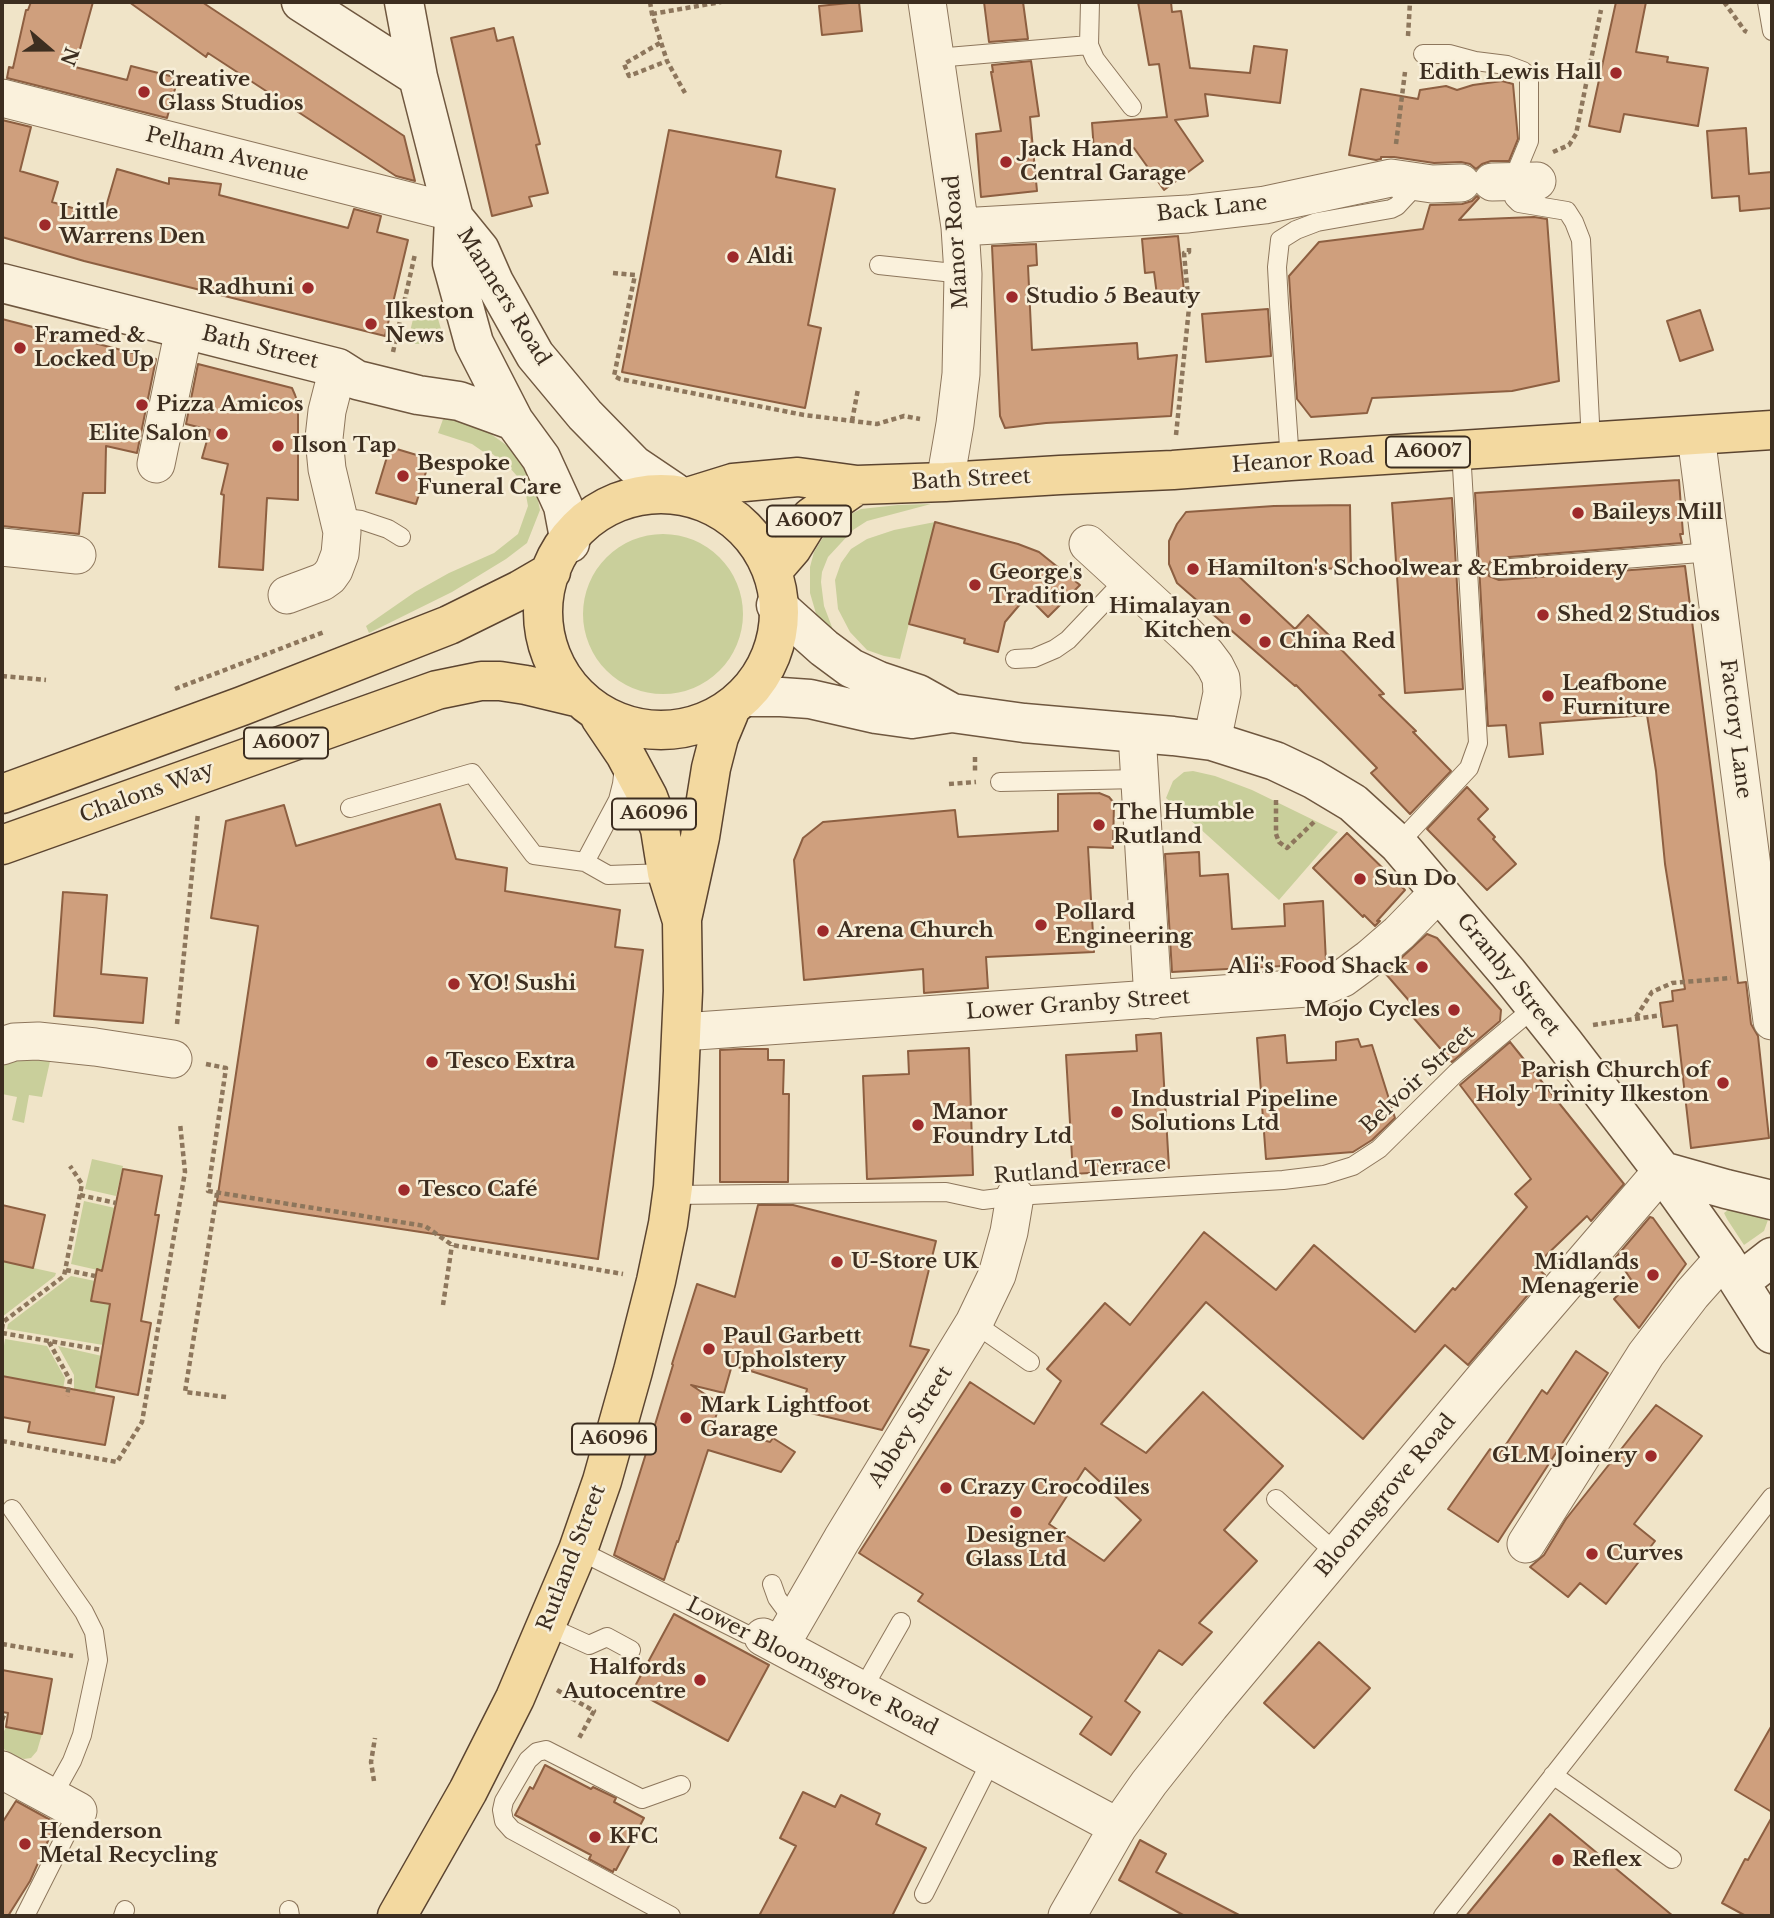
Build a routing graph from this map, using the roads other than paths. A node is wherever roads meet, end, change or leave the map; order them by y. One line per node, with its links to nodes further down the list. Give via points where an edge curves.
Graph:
1 (301, 2): 10 (street)
2 (404, 2): 10 (street, Manners Road)
3 (927, 2): 9 (street, Manor Road)
4 (1090, 2): 7 (lane)
5 (1767, 2): 6 (lane)
6 (1772, 31)
7 (1089, 45): 9 (lane); 12 (lane)
8 (1423, 54): 14 (lane, via 1507,65 1529,77 1529,141)
9 (936, 58): 16 (street, Manor Road)
10 (418, 77): 15 (street, Manners Road)
11 (2, 98): 15 (street, Pelham Avenue)
12 (1132, 107)
13 (1403, 180): 14 (street, Back Lane); 16 (street, Back Lane, via 1188,214); 27 (lane, via 1410,192 1391,209 1317,222 1280,240 1277,267)
14 (1501, 182): 25 (lane, via 1519,203 1567,211 1581,240)
15 (444, 212): 22 (street, Manners Road, via 452,264 474,343); 32 (street, Manners Road, via 480,250 535,355 585,415 634,465)
16 (960, 227): 18 (street, Manor Road)
17 (879, 265): 18 (lane)
18 (963, 274): 30 (street, Manor Road, via 959,395)
19 (2, 283): 20 (street, Bath Street)
20 (184, 329): 21 (street, Bath Street); 28 (street)
21 (338, 368): 22 (street, Bath Street, via 357,380 459,401); 33 (street, via 324,438)
22 (514, 421): 39 (street, Manners Road, via 541,458 563,506)
23 (1772, 430): 24 (main road, Heanor Road / A6007)
24 (1696, 436): 25 (main road, Heanor Road / A6007); 37 (street, Factory Lane)
25 (1591, 443): 26 (main road, Heanor Road / A6007)
26 (1461, 450): 27 (main road, Heanor Road / A6007); 55 (lane, via 1478,743 1469,768)
27 (1290, 461): 29 (main road, Heanor Road / A6007)
28 (156, 464)
29 (1084, 474): 30 (main road, Bath Street / A6007)
30 (945, 482): 31 (main road, Bath Street / A6007)
31 (857, 485): 32 (main road, Bath Street / A6007, via 798,477); 42 (main road, A6007, via 811,517)
32 (682, 494): 39 (main road, A6007, via 653,491 613,505 591,518); 42 (main road, A6007, via 742,527 761,548)
33 (338, 517): 34 (lane, via 388,528); 43 (street, via 342,543 334,570 322,582)
34 (401, 537)
35 (1088, 544): 41 (street)
36 (2, 547): 38 (street)
37 (1712, 552): 40 (lane); 63 (street, Factory Lane)
38 (77, 555)
39 (561, 557): 46 (main road, via 545,594 543,617 555,662); 53 (main road, A6007, via 520,590 449,625)
40 (1498, 569)
41 (1125, 580): 44 (lane, via 1068,640 1034,658); 49 (street, via 1215,666 1222,693)
42 (775, 587): 45 (main road, via 772,648 765,669); 47 (street, Granby Street, via 824,648 850,668 918,694)
43 (287, 596)
44 (1015, 659)
45 (739, 705): 46 (main road, A6007, via 676,730); 47 (street, Granby Street, via 781,696 912,719); 60 (main road, Rutland Street / A6096, via 719,737)
46 (588, 707): 50 (main road, Rutland Street / A6096); 56 (main road, Chalons Way / A6007, via 526,685 500,681 437,690)
47 (952, 713): 48 (street, Granby Street)
48 (1137, 733): 49 (street, Granby Street); 51 (street)
49 (1212, 741): 55 (street, Granby Street, via 1254,753 1313,779 1353,803)
50 (625, 754): 57 (lane, via 618,800); 58 (main road, Rutland Street / A6096, via 660,830)
51 (1139, 779): 52 (lane); 61 (street)
52 (1000, 782)
53 (2, 794)
54 (350, 808): 57 (lane, via 472,773 534,855)
55 (1398, 844): 59 (street, Granby Street)
56 (2, 845)
57 (585, 862): 58 (lane, via 608,875)
58 (667, 873): 60 (main road, Rutland Street / A6096)
59 (1439, 892): 61 (street, Lower Granby Street, via 1390,942 1330,985); 62 (street, Granby Street)
60 (682, 921): 64 (main road, Rutland Street / A6096)
61 (1153, 1000): 64 (street, Lower Granby Street)
62 (1535, 1007): 67 (street, Granby Street); 68 (lane, Belvoir Street, via 1456,1073 1379,1149 1353,1166)
63 (1772, 1021)
64 (682, 1031): 69 (main road, Rutland Street / A6096)
65 (2, 1046): 66 (street, via 38,1041)
66 (173, 1059)
67 (1662, 1171): 71 (street); 73 (street, Granby Street); 82 (street, Bloomsgrove Road)
68 (1324, 1175): 70 (lane, Rutland Terrace)
69 (672, 1195): 70 (lane, Rutland Terrace, via 946,1192 983,1200); 81 (main road, Rutland Street / A6096, via 639,1348)
70 (1016, 1196): 74 (street, Abbey Street, via 997,1275)
71 (1772, 1200)
72 (1772, 1257): 73 (street)
73 (1732, 1270): 75 (street, Granby Street); 80 (street, via 1692,1294 1646,1354)
74 (974, 1323): 76 (lane); 86 (street, Abbey Street)
75 (1772, 1334)
76 (1030, 1362)
77 (1772, 1497): 91 (lane)
78 (1276, 1499): 82 (lane)
79 (12, 1509): 93 (lane, via 94,1632 98,1660)
80 (1526, 1544)
81 (578, 1550): 85 (main road, Rutland Street / A6096); 86 (lane, Lower Bloomsgrove Road, via 746,1634)
82 (1337, 1554): 94 (street, Bloomsgrove Road, via 1210,1706)
83 (772, 1584): 86 (lane)
84 (901, 1622): 88 (lane)
85 (547, 1626): 87 (lane, via 589,1645 607,1637); 98 (main road, Rutland Street / A6096, via 487,1753)
86 (779, 1635): 88 (street, Lower Bloomsgrove Road)
87 (631, 1650)
88 (862, 1690): 89 (street, Lower Bloomsgrove Road)
89 (992, 1759): 94 (street, Lower Bloomsgrove Road); 96 (lane)
90 (2, 1770): 93 (street)
91 (1553, 1775): 95 (lane); 101 (lane)
92 (681, 1785): 99 (lane, via 642,1799 546,1750 528,1760 502,1810 512,1830)
93 (65, 1804): 97 (lane)
94 (1118, 1827): 100 (street, Bloomsgrove Road)
95 (1672, 1859)
96 (923, 1894)
97 (25, 1916)
98 (397, 1916)
99 (671, 1916)
100 (1068, 1916)
101 (1443, 1916)

